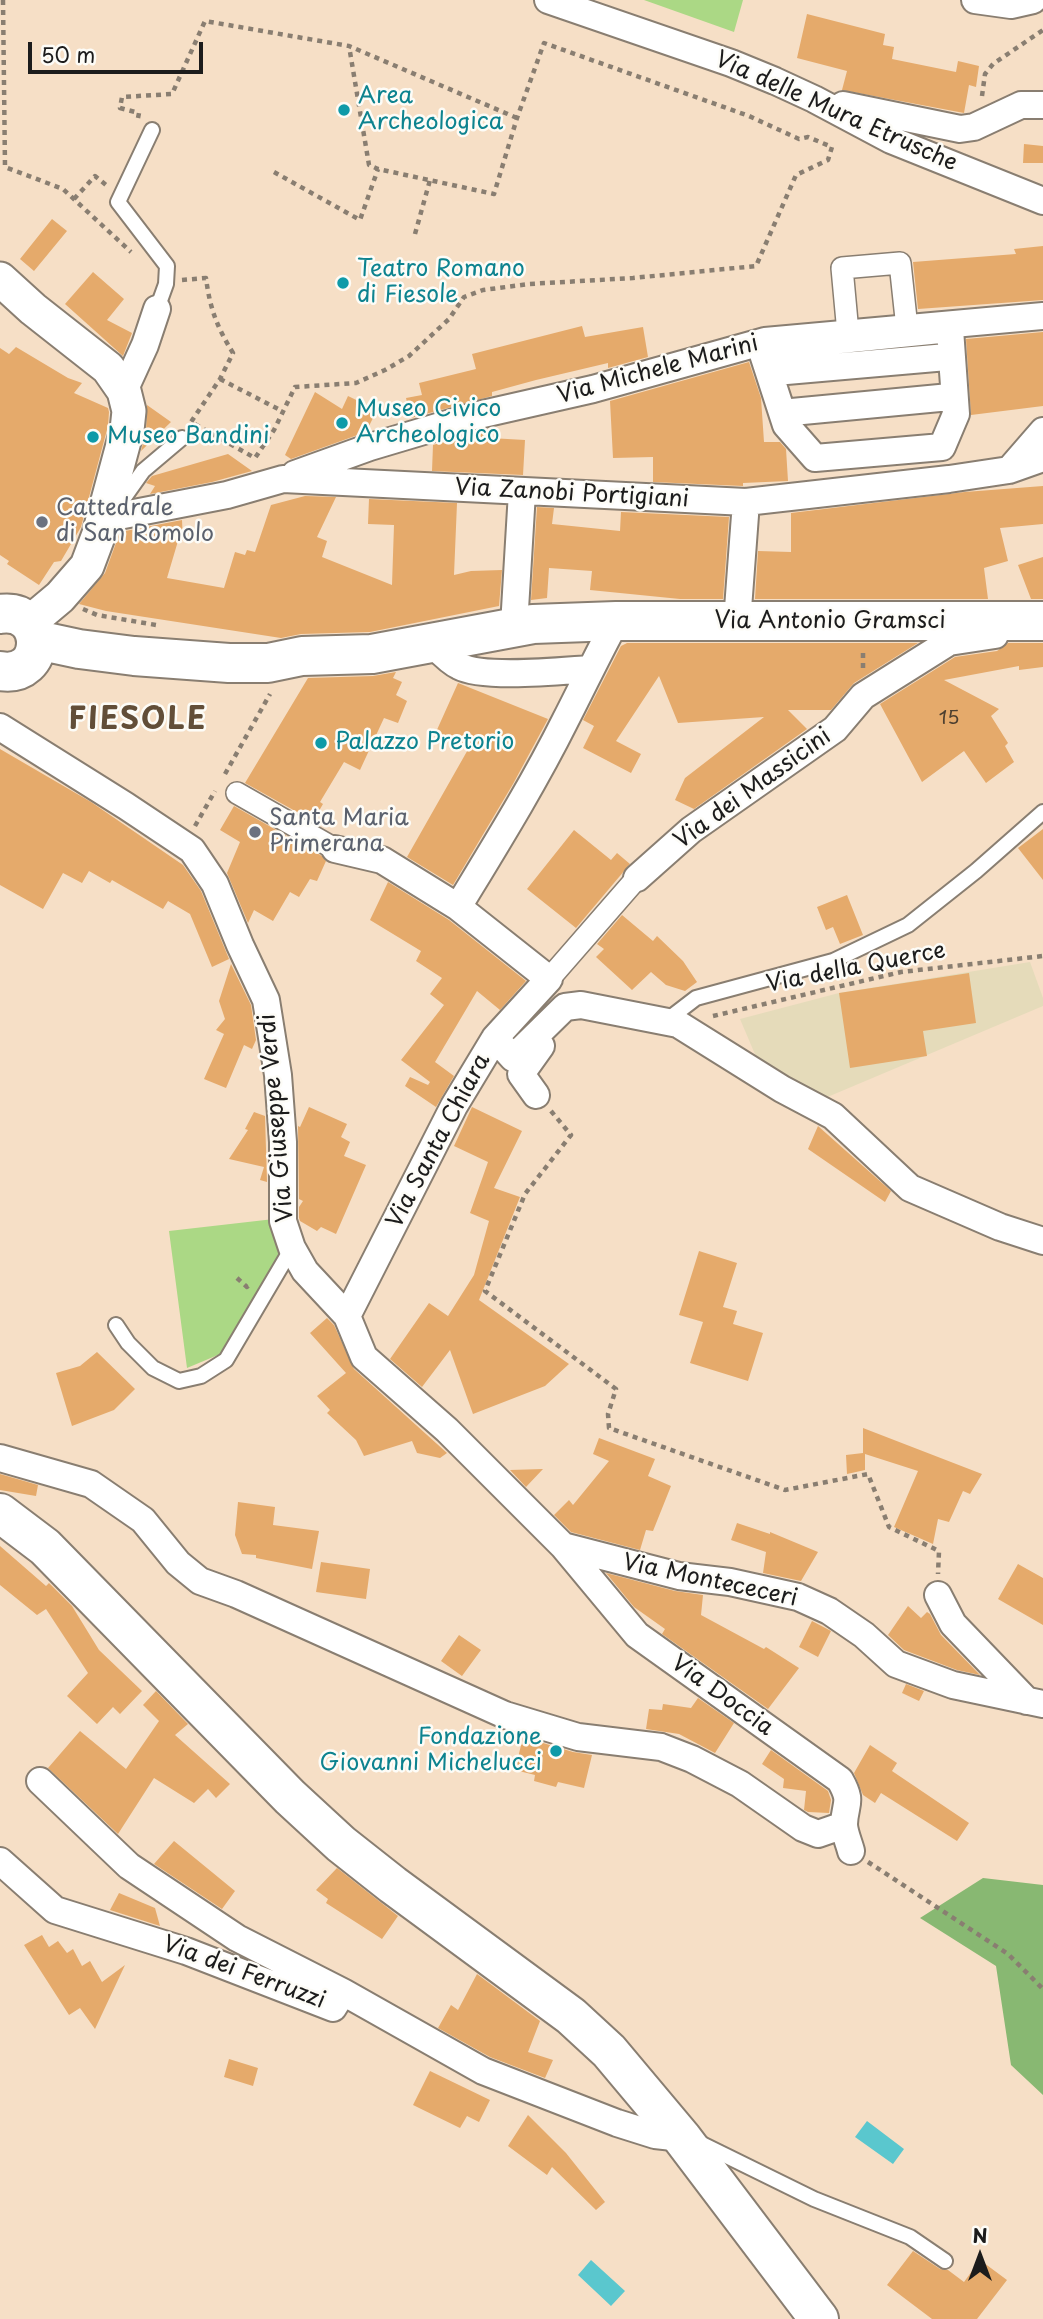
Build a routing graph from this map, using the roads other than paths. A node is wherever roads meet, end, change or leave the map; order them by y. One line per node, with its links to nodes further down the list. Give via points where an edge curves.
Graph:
1 (548, 0): 4 (street, Via delle Mura Etrusche, via 731,64)
2 (975, 0): 3 (street, via 1011,5)
3 (1033, 0)
4 (814, 99): 5 (street, via 960,129 1021,105); 7 (street, Via delle Mura Etrusche, via 891,140)
5 (1043, 105)
6 (152, 130): 11 (lane, via 118,202 167,266)
7 (1043, 201)
8 (0, 279): 10 (street)
9 (0, 295): 10 (street)
10 (33, 309): 19 (street, via 108,368)
11 (157, 309): 19 (street)
12 (1043, 316): 13 (street, Via Michele Marini)
13 (943, 324): 14 (street, Via Michele Marini); 17 (street)
14 (907, 328): 15 (street, Via Michele Marini); 15 (street, via 900,262 842,268)
15 (848, 333): 16 (street, Via Michele Marini)
16 (763, 344): 16 (street, via 786,425 815,458 942,447 956,414 950,329); 18 (street); 24 (street, Via Michele Marini, via 474,416)
17 (947, 357): 18 (street); 18 (street, via 950,417 935,432 821,444 792,412)
18 (775, 372)
19 (124, 391): 27 (street, via 129,420)
20 (1043, 431): 23 (street)
21 (182, 438): 27 (lane, via 143,471 121,502)
22 (1043, 458): 23 (street, Via Zanobi Portigiani)
23 (1009, 470): 26 (street, Via Zanobi Portigiani)
24 (283, 479): 25 (street, Via Zanobi Portigiani); 27 (street, Via Zanobi Portigiani, via 227,495)
25 (522, 492): 26 (street, Via Zanobi Portigiani); 32 (street)
26 (746, 502): 29 (street)
27 (104, 512): 31 (street, via 87,566 61,597)
28 (616, 621): 29 (main road, Via Antonio Gramsci); 32 (main road, Via Antonio Gramsci); 34 (street)
29 (737, 622): 30 (main road, Via Antonio Gramsci)
30 (1032, 622): 40 (street, Via dei Massicini, via 1000,635 949,642 863,696 835,729 691,830)
31 (22, 626): 33 (main road, Via Antonio Gramsci, via 104,652 212,662 268,663 372,654); 35 (main road, via 34,656 14,672)
32 (514, 626): 33 (main road, Via Antonio Gramsci)
33 (430, 641): 34 (street, via 458,666 474,670)
34 (589, 669): 41 (street, via 565,721)
35 (0, 671)
36 (0, 727): 48 (street, Via Giuseppe Verdi, via 188,848 215,884 266,1000 279,1089 283,1221)
37 (227, 790): 39 (street)
38 (1043, 812): 44 (lane, via 908,925 833,961 696,998)
39 (335, 849): 41 (street, via 382,860)
40 (637, 878): 42 (street, Via dei Massicini)
41 (458, 907): 42 (street)
42 (549, 979): 45 (street, Via Santa Chiara)
43 (565, 1007): 44 (street, via 581,1004); 45 (street, via 513,1058); 46 (street, via 562,1018 521,1073)
44 (672, 1023): 47 (street, via 833,1116 910,1188)
45 (495, 1038): 49 (street, Via Santa Chiara, via 425,1160)
46 (536, 1095)
47 (1043, 1241)
48 (292, 1248): 49 (street, Via Giuseppe Verdi, via 305,1271); 50 (lane, via 226,1360 201,1376 179,1381 153,1368)
49 (347, 1316): 53 (street, Via Giuseppe Verdi, via 364,1357 447,1430)
50 (116, 1325)
51 (0, 1458): 57 (street, via 92,1484 143,1520 178,1563 200,1581 505,1716 578,1737 661,1747 740,1784 803,1828 818,1834)
52 (0, 1513): 61 (main road, via 45,1547 341,1844 571,2016 609,2051)
53 (563, 1546): 55 (street, Via Montececeri, via 679,1576 798,1597 830,1611 896,1664 953,1685); 57 (street, Via Doccia, via 637,1635 841,1780 849,1803)
54 (937, 1595): 55 (street, via 953,1623)
55 (1035, 1702)
56 (40, 1781): 60 (street, via 129,1866 237,1938)
57 (844, 1825): 58 (street, Via Doccia)
58 (852, 1852)
59 (0, 1861): 60 (street, Via dei Ferruzzi, via 55,1910 186,1951 333,2008)
60 (343, 1992): 61 (street, Via dei Ferruzzi, via 483,2071 617,2123)
61 (682, 2138): 62 (lane, via 814,2199 911,2237); 63 (main road)
62 (945, 2261)
63 (819, 2319)

